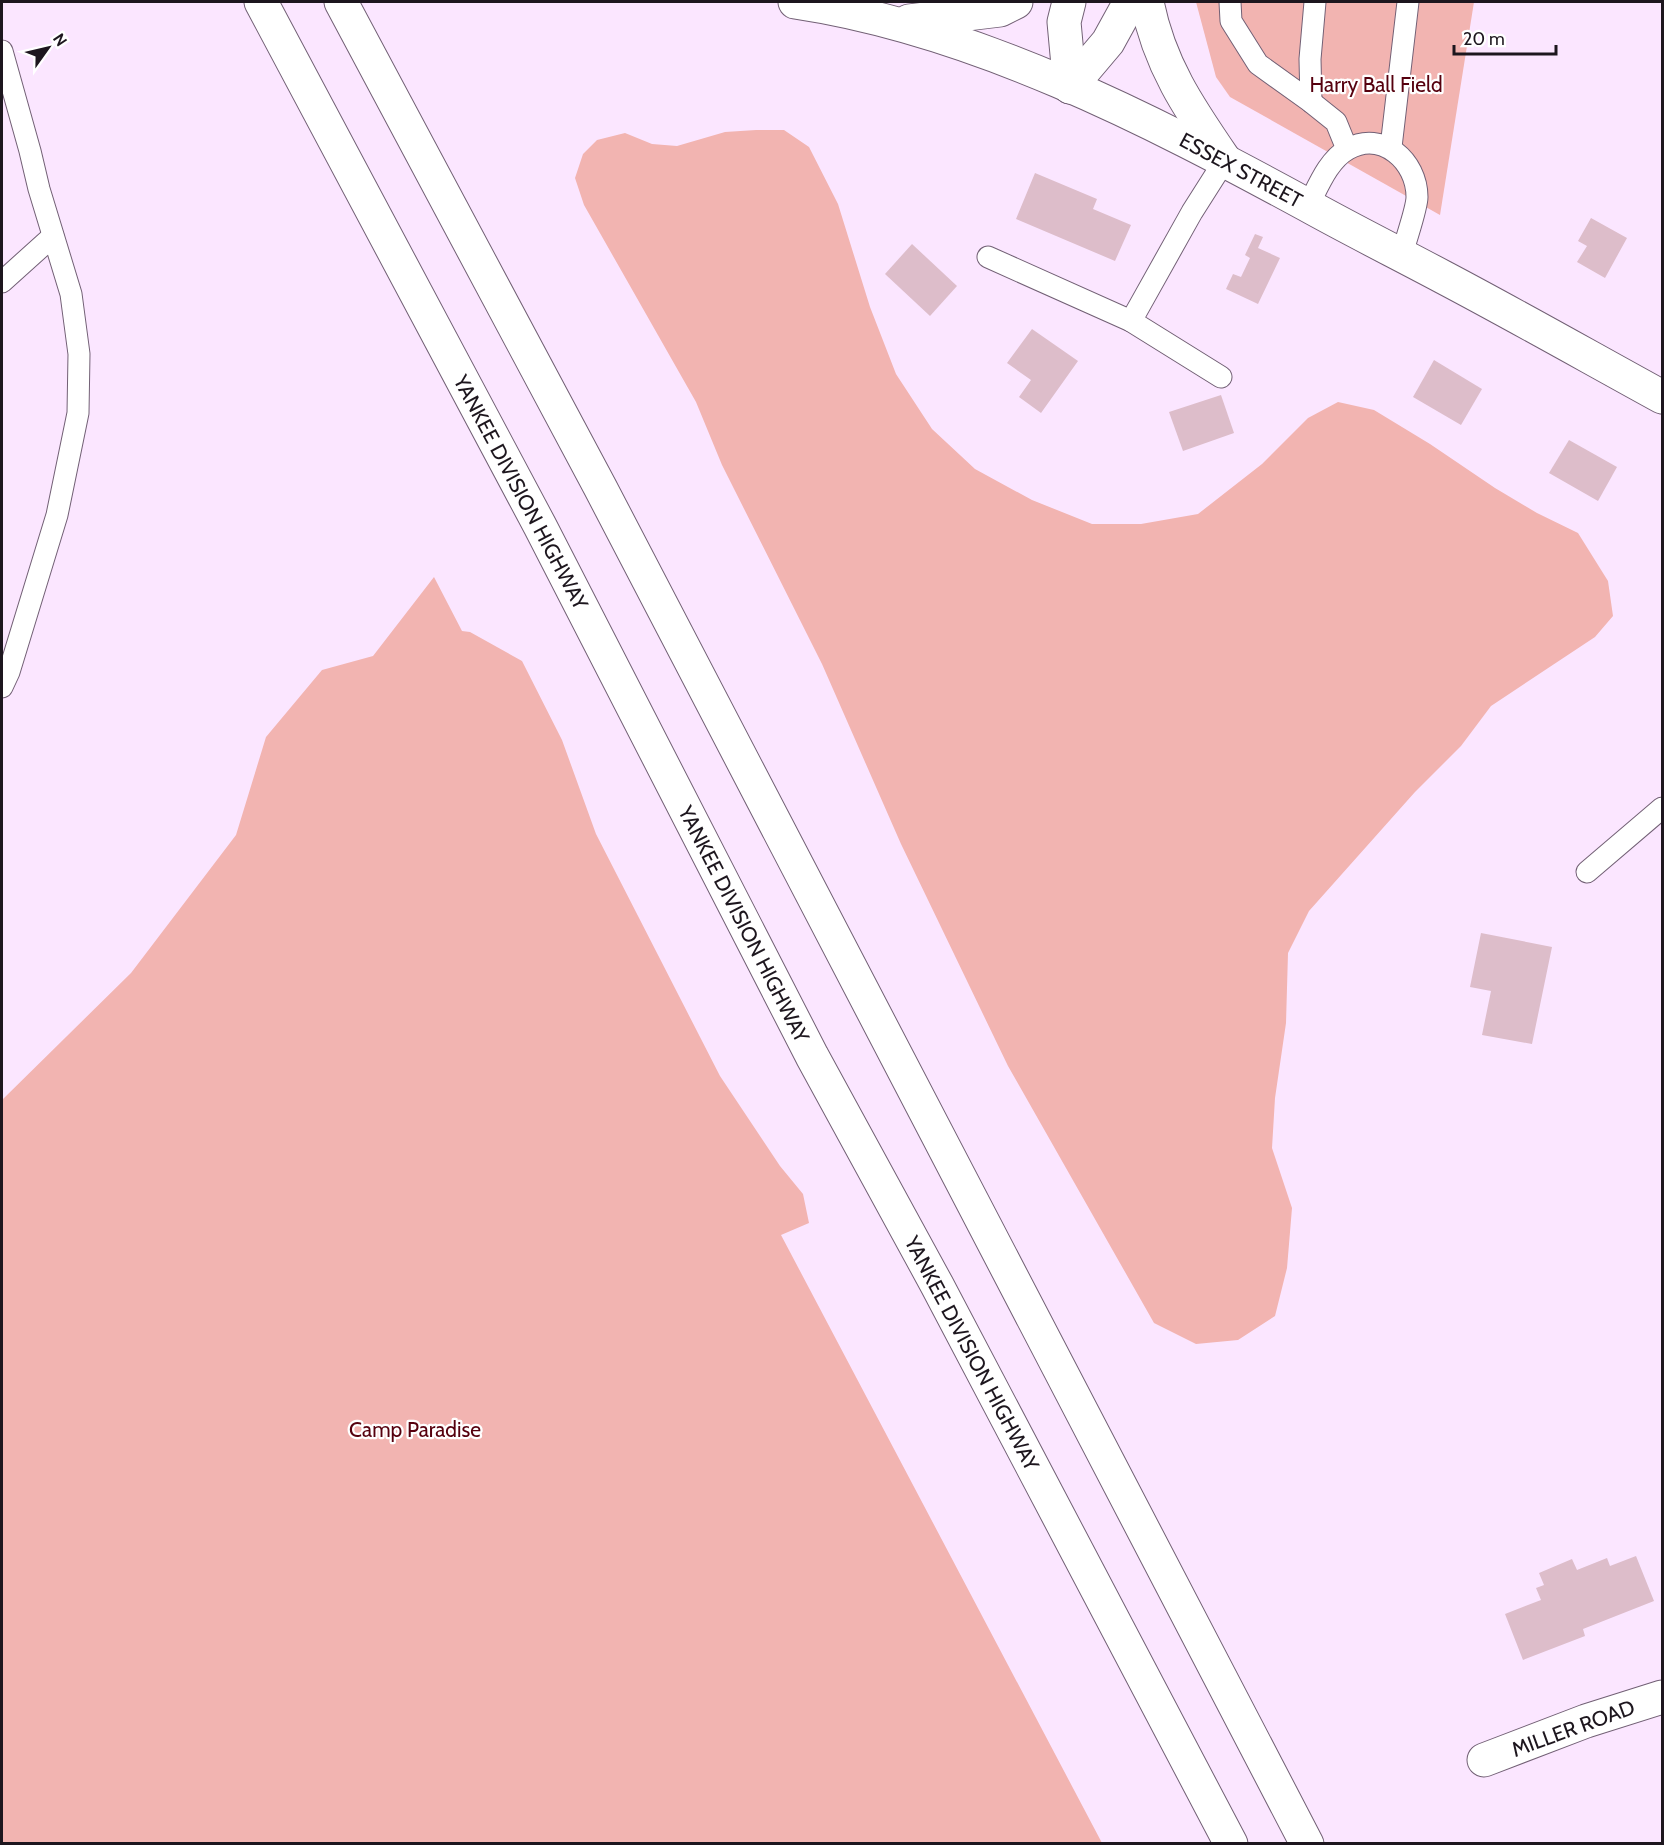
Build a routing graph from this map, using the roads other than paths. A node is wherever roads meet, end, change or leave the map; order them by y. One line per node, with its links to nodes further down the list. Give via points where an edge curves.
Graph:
1 (261, 2): 31 (main road, YANKEE DIVISION HIGHWAY)
2 (341, 2): 32 (main road, via 600,487)
3 (795, 2): 11 (main road, ESSEX STREET, via 837,8)
4 (1016, 2): 11 (main road, via 1000,10)
5 (1069, 2): 13 (main road, via 1064,22)
6 (1130, 2): 13 (main road, via 1108,42)
7 (1147, 2): 17 (main road, via 1168,69 1183,99)
8 (1230, 2): 14 (lane, via 1231,21 1258,64)
9 (1315, 2): 14 (lane)
10 (1408, 2): 15 (lane)
11 (892, 23): 13 (main road, ESSEX STREET, via 947,38)
12 (2, 51): 19 (lane)
13 (1070, 87): 17 (main road, ESSEX STREET)
14 (1311, 102): 16 (lane, via 1335,122)
15 (1391, 147): 16 (lane, via 1368,143); 20 (lane, via 1410,166 1417,197)
16 (1347, 150): 18 (lane, via 1330,167)
17 (1225, 160): 18 (main road, ESSEX STREET); 23 (lane)
18 (1308, 206): 20 (main road, ESSEX STREET)
19 (53, 236): 22 (lane); 26 (lane, via 70,294 79,354 78,413 57,515)
20 (1402, 255): 25 (main road, ESSEX STREET)
21 (988, 257): 23 (lane)
22 (2, 282)
23 (1131, 321): 24 (lane)
24 (1221, 377)
25 (1662, 397)
26 (2, 687)
27 (1662, 808): 28 (lane)
28 (1587, 872)
29 (1662, 1696): 30 (main road, MILLER ROAD)
30 (1484, 1760)
31 (1231, 1844)
32 (1307, 1844)

